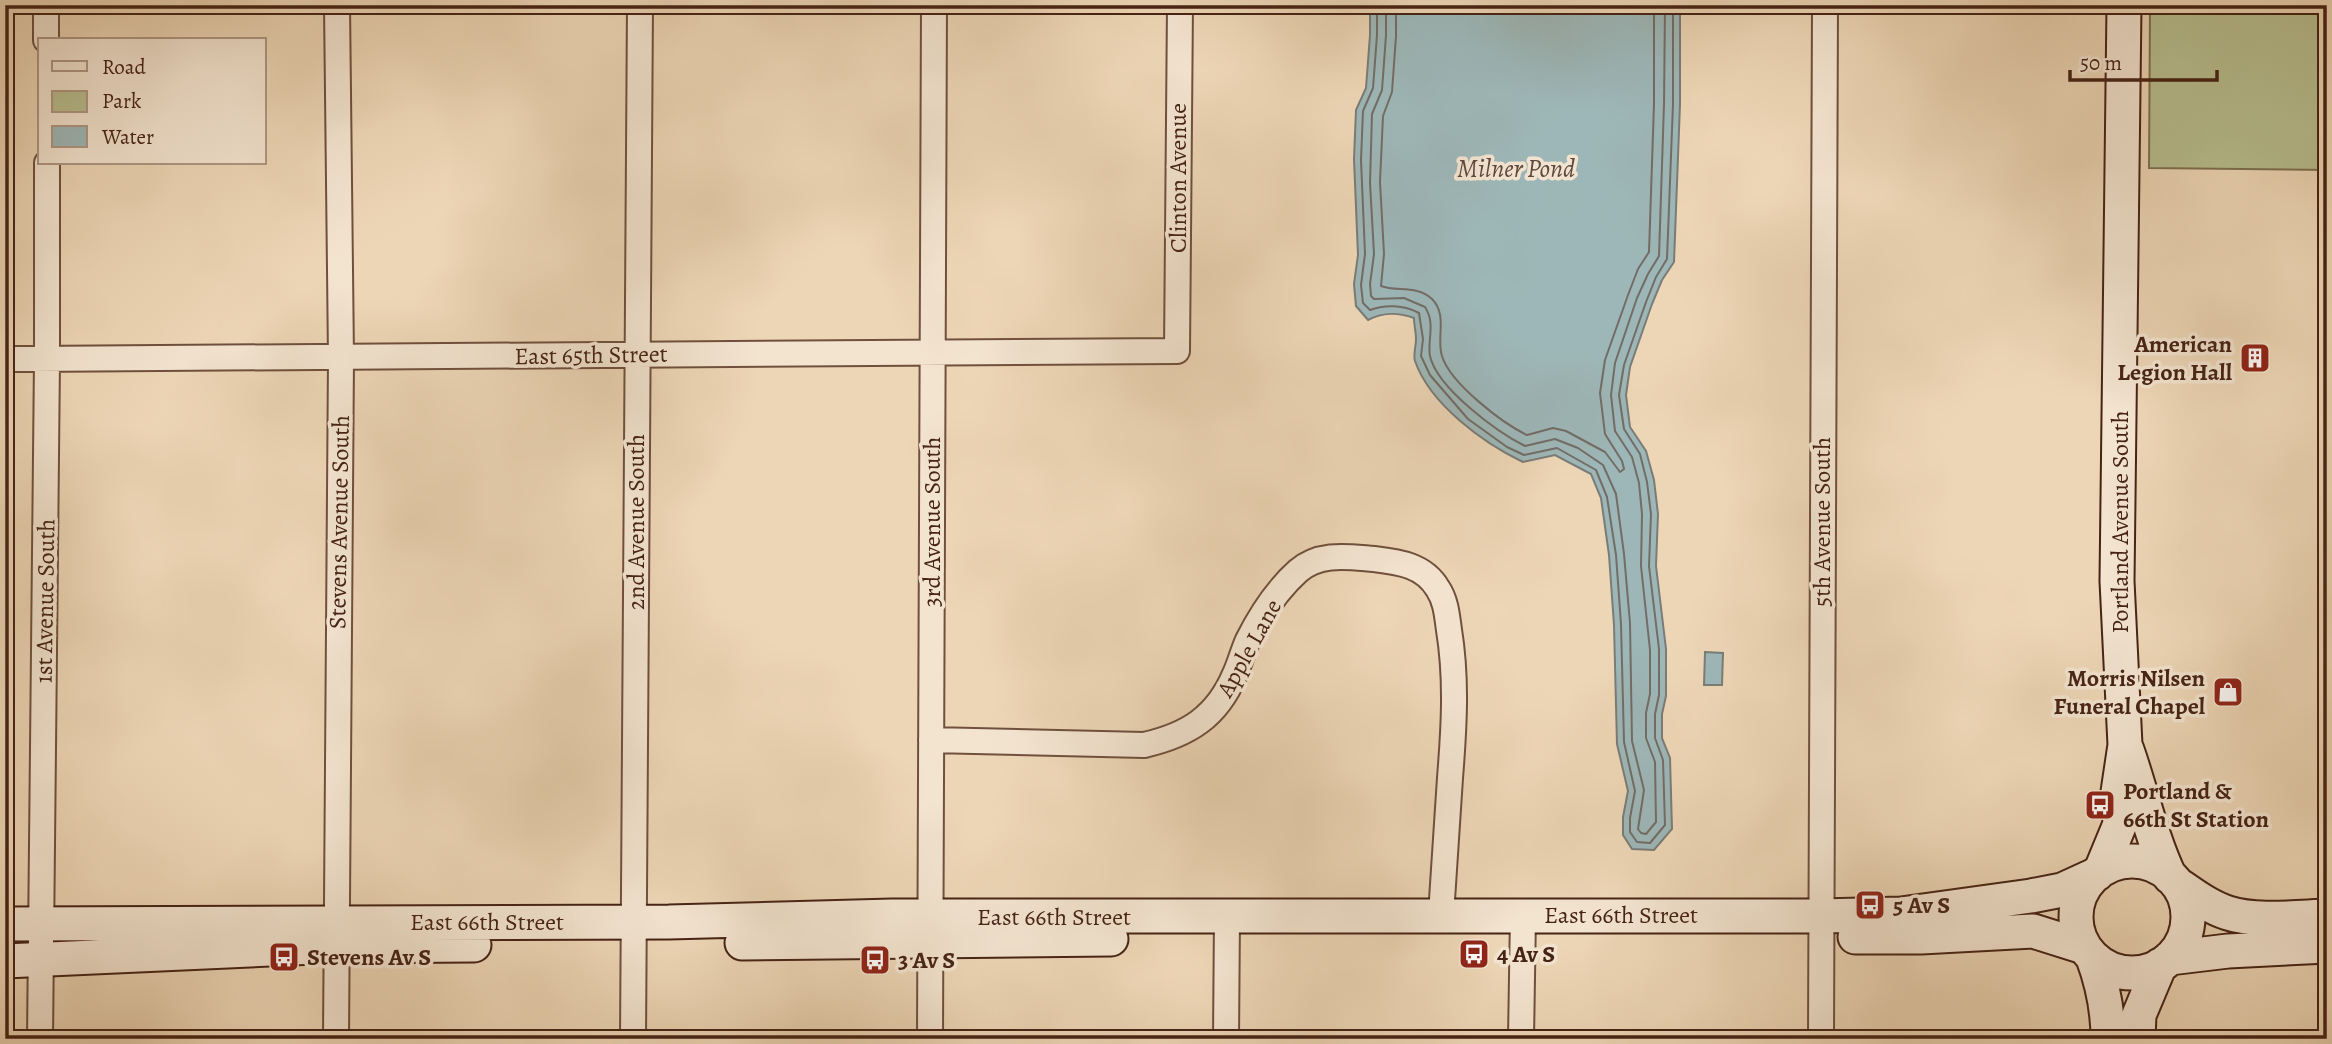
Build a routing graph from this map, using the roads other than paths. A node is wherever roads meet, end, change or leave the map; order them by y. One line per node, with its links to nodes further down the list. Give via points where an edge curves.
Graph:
1 (46, 5): 8 (street)
2 (337, 5): 13 (street, Stevens Avenue South)
3 (640, 5): 12 (street, 2nd Avenue South)
4 (934, 5): 10 (street, 3rd Avenue South)
5 (1180, 5): 11 (street, Clinton Avenue)
6 (1825, 5): 25 (street, 5th Avenue South)
7 (2124, 5): 17 (main road, Portland Avenue South, via 2116,581)
8 (46, 38)
9 (47, 164): 15 (street, 1st Avenue South)
10 (932, 350): 11 (street, East 65th Street); 12 (street, East 65th Street); 16 (street, 3rd Avenue South)
11 (1177, 351)
12 (637, 354): 13 (street, East 65th Street); 28 (street, 2nd Avenue South)
13 (341, 358): 15 (street, East 65th Street); 29 (street, Stevens Avenue South)
14 (5, 359): 15 (street, East 65th Street)
15 (47, 359): 23 (street, 1st Avenue South)
16 (931, 740): 20 (street, Apple Lane, via 1144,745 1167,740 1190,730 1225,696 1248,640 1299,570 1333,556 1410,565 1439,590 1454,663); 27 (street, 3rd Avenue South)
17 (2125, 745): 18 (main road, Portland Avenue South, via 2118,793 2120,824); 19 (main road, Portland Avenue South, via 2156,848)
18 (2099, 872): 19 (main road, via 2118,863 2137,862 2155,867); 25 (main road, East 66th Street, via 2062,890); 31 (main road, via 2085,886 2077,908 2077,932)
19 (2173, 880): 21 (main road, via 2230,914); 34 (main road, via 2188,913 2183,937)
20 (1441, 915): 24 (main road, East 66th Street); 26 (main road, East 66th Street)
21 (2327, 916)
22 (5, 924): 23 (main road, East 66th Street)
23 (41, 924): 29 (main road, East 66th Street); 32 (street, 1st Avenue South)
24 (1522, 925): 25 (main road, East 66th Street); 26 (main road, East 66th Street, via 1369,935); 40 (street)
25 (1820, 926): 31 (main road, East 66th Street, via 1921,937 2034,931); 41 (street, 5th Avenue South)
26 (1227, 928): 27 (main road, East 66th Street); 39 (street)
27 (930, 929): 28 (main road, East 66th Street); 38 (street, 3rd Avenue South)
28 (634, 932): 29 (main road, East 66th Street); 37 (street, 2nd Avenue South)
29 (336, 934): 32 (main road, East 66th Street); 36 (street, Stevens Avenue South)
30 (2327, 946): 34 (main road, via 2228,951)
31 (2088, 952): 34 (main road, via 2108,968 2125,973 2143,972); 42 (main road, via 2105,999)
32 (42, 959): 33 (main road, East 66th Street); 35 (street, 1st Avenue South)
33 (5, 961)
34 (2165, 962): 43 (main road, via 2139,1015)
35 (40, 1039)
36 (336, 1039)
37 (633, 1039)
38 (930, 1039)
39 (1226, 1039)
40 (1521, 1039)
41 (1821, 1039)
42 (2108, 1039)
43 (2138, 1039)

